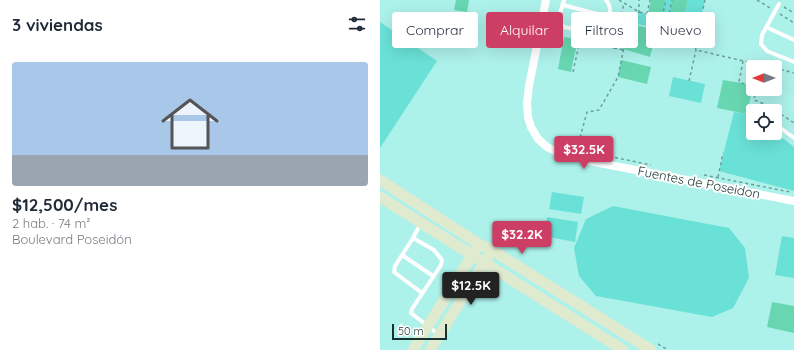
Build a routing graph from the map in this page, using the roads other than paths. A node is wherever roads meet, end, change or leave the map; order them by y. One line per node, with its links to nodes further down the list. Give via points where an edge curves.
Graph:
1 (546, 0): 15 (street, Fuentes de Poseidon, via 527,103 531,127 538,139 547,147 570,157)
2 (606, 0): 6 (lane)
3 (564, 2): 5 (lane); 8 (lane, via 560,24)
4 (780, 4): 7 (lane)
5 (593, 12)
6 (611, 12)
7 (766, 27): 9 (lane); 10 (lane, via 761,39 763,47)
8 (571, 28)
9 (794, 40)
10 (794, 62)
11 (782, 129): 12 (lane)
12 (794, 138)
13 (380, 180): 18 (main road)
14 (380, 197): 16 (main road)
15 (794, 201)
16 (422, 223): 17 (lane); 21 (main road)
17 (413, 238): 20 (lane); 23 (lane, via 440,256 442,262)
18 (479, 244): 19 (main road); 21 (main road)
19 (492, 250): 22 (main road); 30 (main road)
20 (402, 255): 23 (lane); 24 (lane, via 395,266 395,274)
21 (472, 255): 22 (main road); 25 (main road)
22 (484, 263): 26 (main road); 29 (main road)
23 (433, 276): 24 (lane)
24 (422, 294): 25 (lane, via 411,313)
25 (428, 326): 26 (lane); 27 (main road)
26 (440, 334): 28 (main road)
27 (413, 350)
28 (430, 350)
29 (623, 350)
30 (651, 350)

